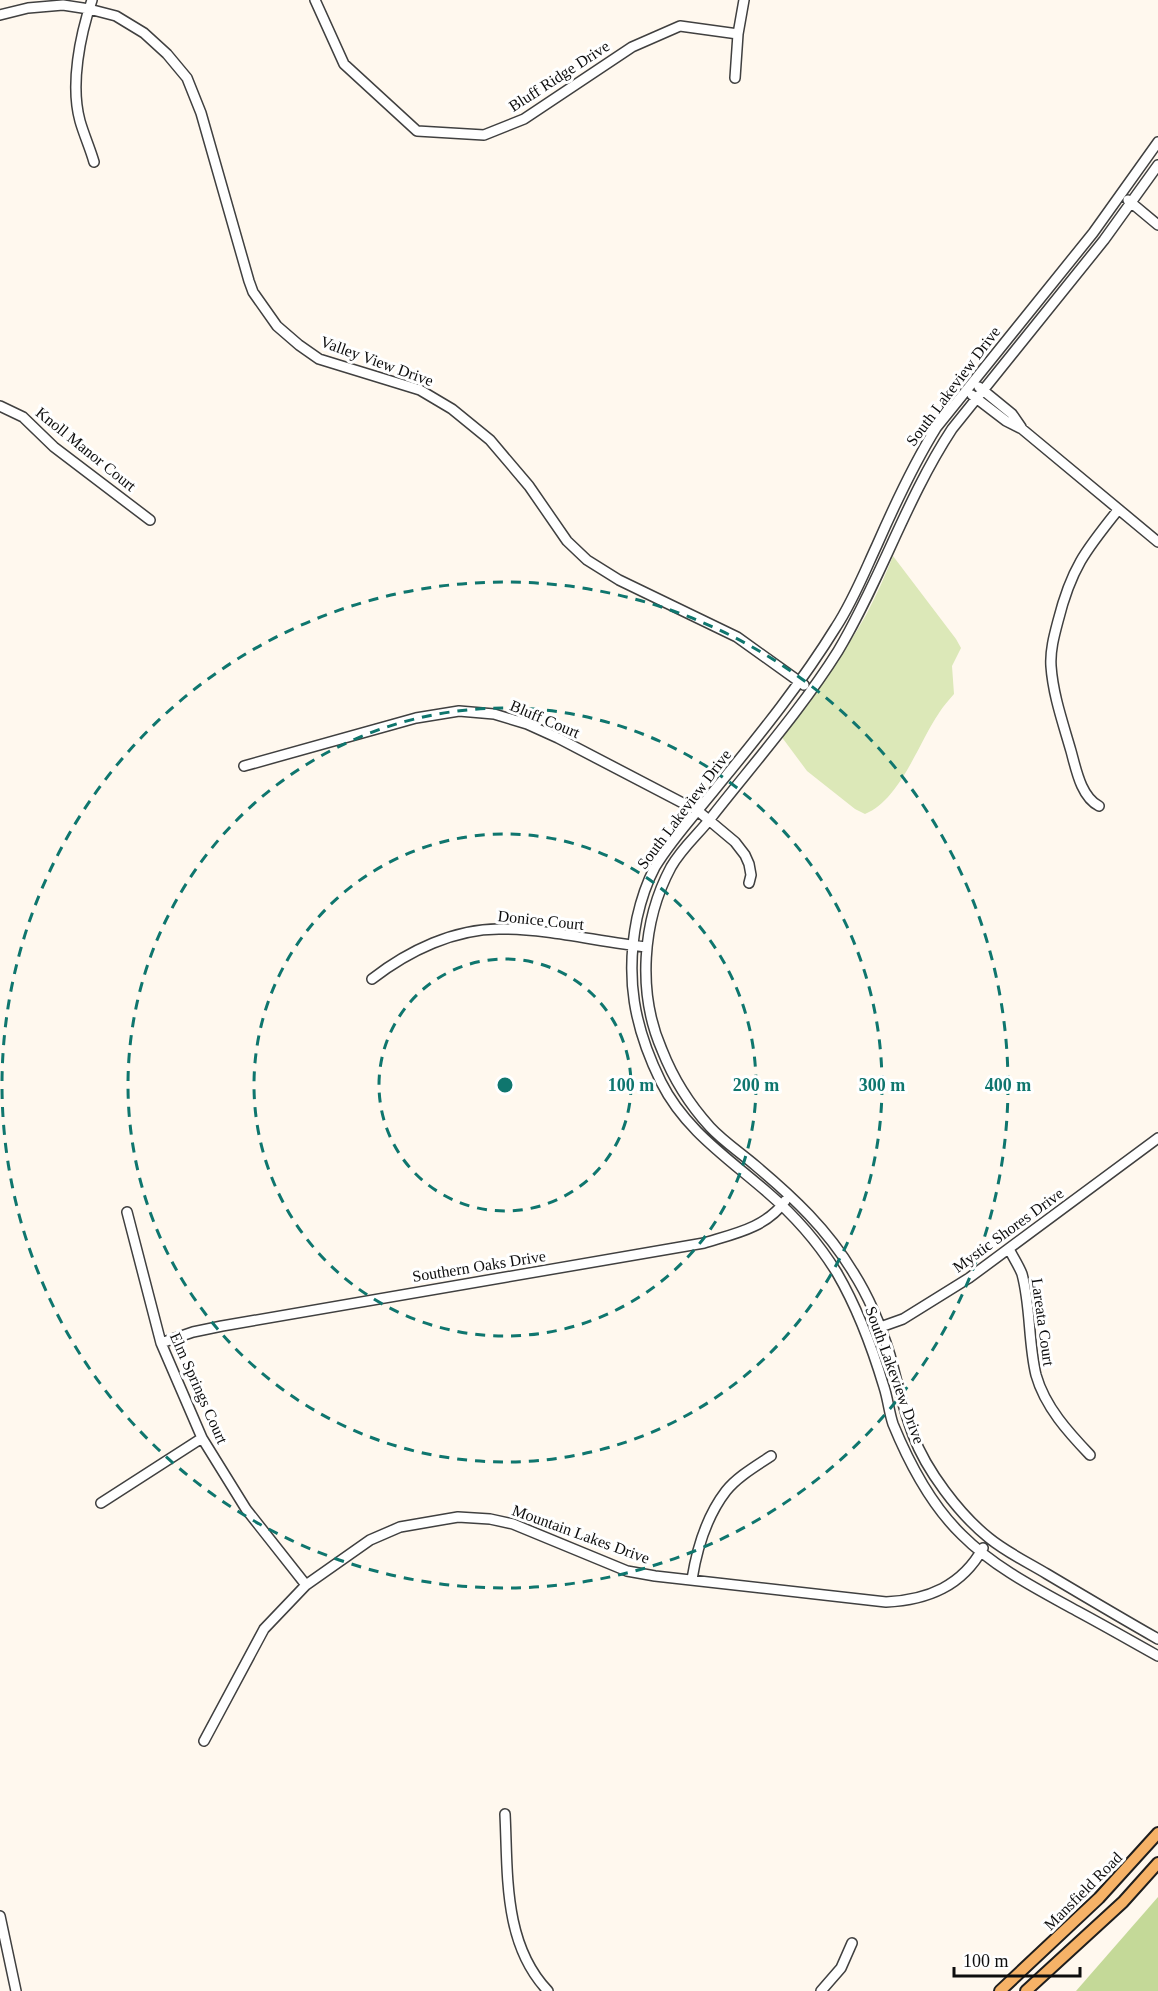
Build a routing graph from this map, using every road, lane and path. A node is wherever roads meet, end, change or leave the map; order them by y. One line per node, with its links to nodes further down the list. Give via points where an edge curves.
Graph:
1 (315, 0): 5 (street, Bluff Ridge Drive, via 344,64 417,131 484,135 524,119 632,47 680,26)
2 (744, 0): 5 (street)
3 (91, 4): 4 (street, Valley View Drive, via 28,8); 8 (street, via 80,45 76,82 80,120); 22 (street, Valley View Drive, via 144,33 187,78 201,113 249,281 277,326 319,359 420,390 452,408 490,440 529,486 567,542 587,560 619,580 737,637)
4 (0, 15)
5 (738, 34): 6 (street)
6 (735, 78)
7 (1158, 142): 10 (street, South Lakeview Drive)
8 (94, 162)
9 (1158, 165): 11 (street, South Lakeview Drive)
10 (1121, 195): 11 (street); 13 (street, South Lakeview Drive)
11 (1131, 202): 12 (street); 15 (street, South Lakeview Drive)
12 (1158, 225)
13 (972, 381): 14 (street, South Lakeview Drive); 15 (street)
14 (966, 390): 15 (street); 19 (street, South Lakeview Drive, via 916,459)
15 (980, 394): 17 (street, via 1006,421 1022,429); 20 (street, South Lakeview Drive, via 932,460)
16 (0, 406): 18 (street, Knoll Manor Court, via 23,417 54,447)
17 (1118, 510): 21 (street); 25 (street, via 1075,568 1050,655 1056,698 1077,771 1088,796)
18 (150, 520)
19 (880, 537): 20 (street); 22 (street, South Lakeview Drive, via 849,608)
20 (892, 542): 23 (street, South Lakeview Drive, via 866,602)
21 (1158, 542)
22 (800, 682): 23 (street, Valley View Drive); 26 (street, South Lakeview Drive)
23 (810, 690): 27 (street, South Lakeview Drive)
24 (244, 766): 26 (street, Bluff Court, via 416,718 474,712 509,718 558,738)
25 (1099, 806)
26 (698, 811): 27 (street, Bluff Court); 29 (street, South Lakeview Drive, via 657,863 641,898)
27 (709, 821): 28 (street, Bluff Court, via 745,855 751,875); 30 (street, South Lakeview Drive, via 684,846 670,870 657,901)
28 (749, 883)
29 (632, 945): 30 (street, Donice Court); 31 (street, Donice Court, via 528,931 485,930 418,950); 34 (street, South Lakeview Drive, via 632,992 638,1022 662,1085 684,1119)
30 (647, 947): 33 (street, South Lakeview Drive, via 649,1009 661,1048 685,1094 721,1138)
31 (372, 979)
32 (1158, 1138): 36 (street, Mystic Shores Drive)
33 (789, 1194): 34 (street, Southern Oaks Drive); 37 (street, South Lakeview Drive, via 838,1248 866,1294)
34 (782, 1205): 38 (street, South Lakeview Drive, via 809,1232 830,1262); 39 (street, Southern Oaks Drive, via 750,1229 704,1243 222,1326)
35 (127, 1212): 39 (street, Elm Springs Court)
36 (1009, 1249): 37 (street, Mystic Shores Drive, via 928,1305); 41 (street, Lareata Court, via 1021,1272 1029,1308 1037,1378 1066,1430)
37 (880, 1327): 38 (street, Mystic Shores Drive); 44 (street, South Lakeview Drive, via 919,1449 950,1496)
38 (867, 1331): 45 (street, South Lakeview Drive, via 892,1420 913,1468 960,1534)
39 (161, 1343): 40 (street, Elm Springs Court)
40 (202, 1438): 43 (street); 47 (street, Elm Springs Court, via 246,1509)
41 (1090, 1455)
42 (771, 1456): 46 (street, via 726,1490 702,1533)
43 (101, 1503)
44 (988, 1538): 45 (street, Mountain Lakes Drive); 48 (street, South Lakeview Drive)
45 (981, 1552): 46 (street, Mountain Lakes Drive, via 963,1575 938,1592 900,1601); 49 (street, South Lakeview Drive, via 1023,1581)
46 (692, 1580): 47 (street, Mountain Lakes Drive, via 627,1571 513,1524 458,1517 400,1527 370,1540)
47 (306, 1586): 50 (street, Mountain Lakes Drive, via 264,1629)
48 (1158, 1639)
49 (1158, 1656)
50 (204, 1741)
51 (505, 1814): 57 (street, via 510,1906 517,1939 526,1962)
52 (1158, 1833): 59 (main road, Mansfield Road, via 1099,1898)
53 (1158, 1863): 60 (main road, Mansfield Road, via 1123,1902)
54 (0, 1916): 56 (street)
55 (852, 1943): 58 (street, via 841,1968)
56 (16, 1991)
57 (548, 1991)
58 (821, 1991)
59 (1000, 1991)
60 (1026, 1991)

